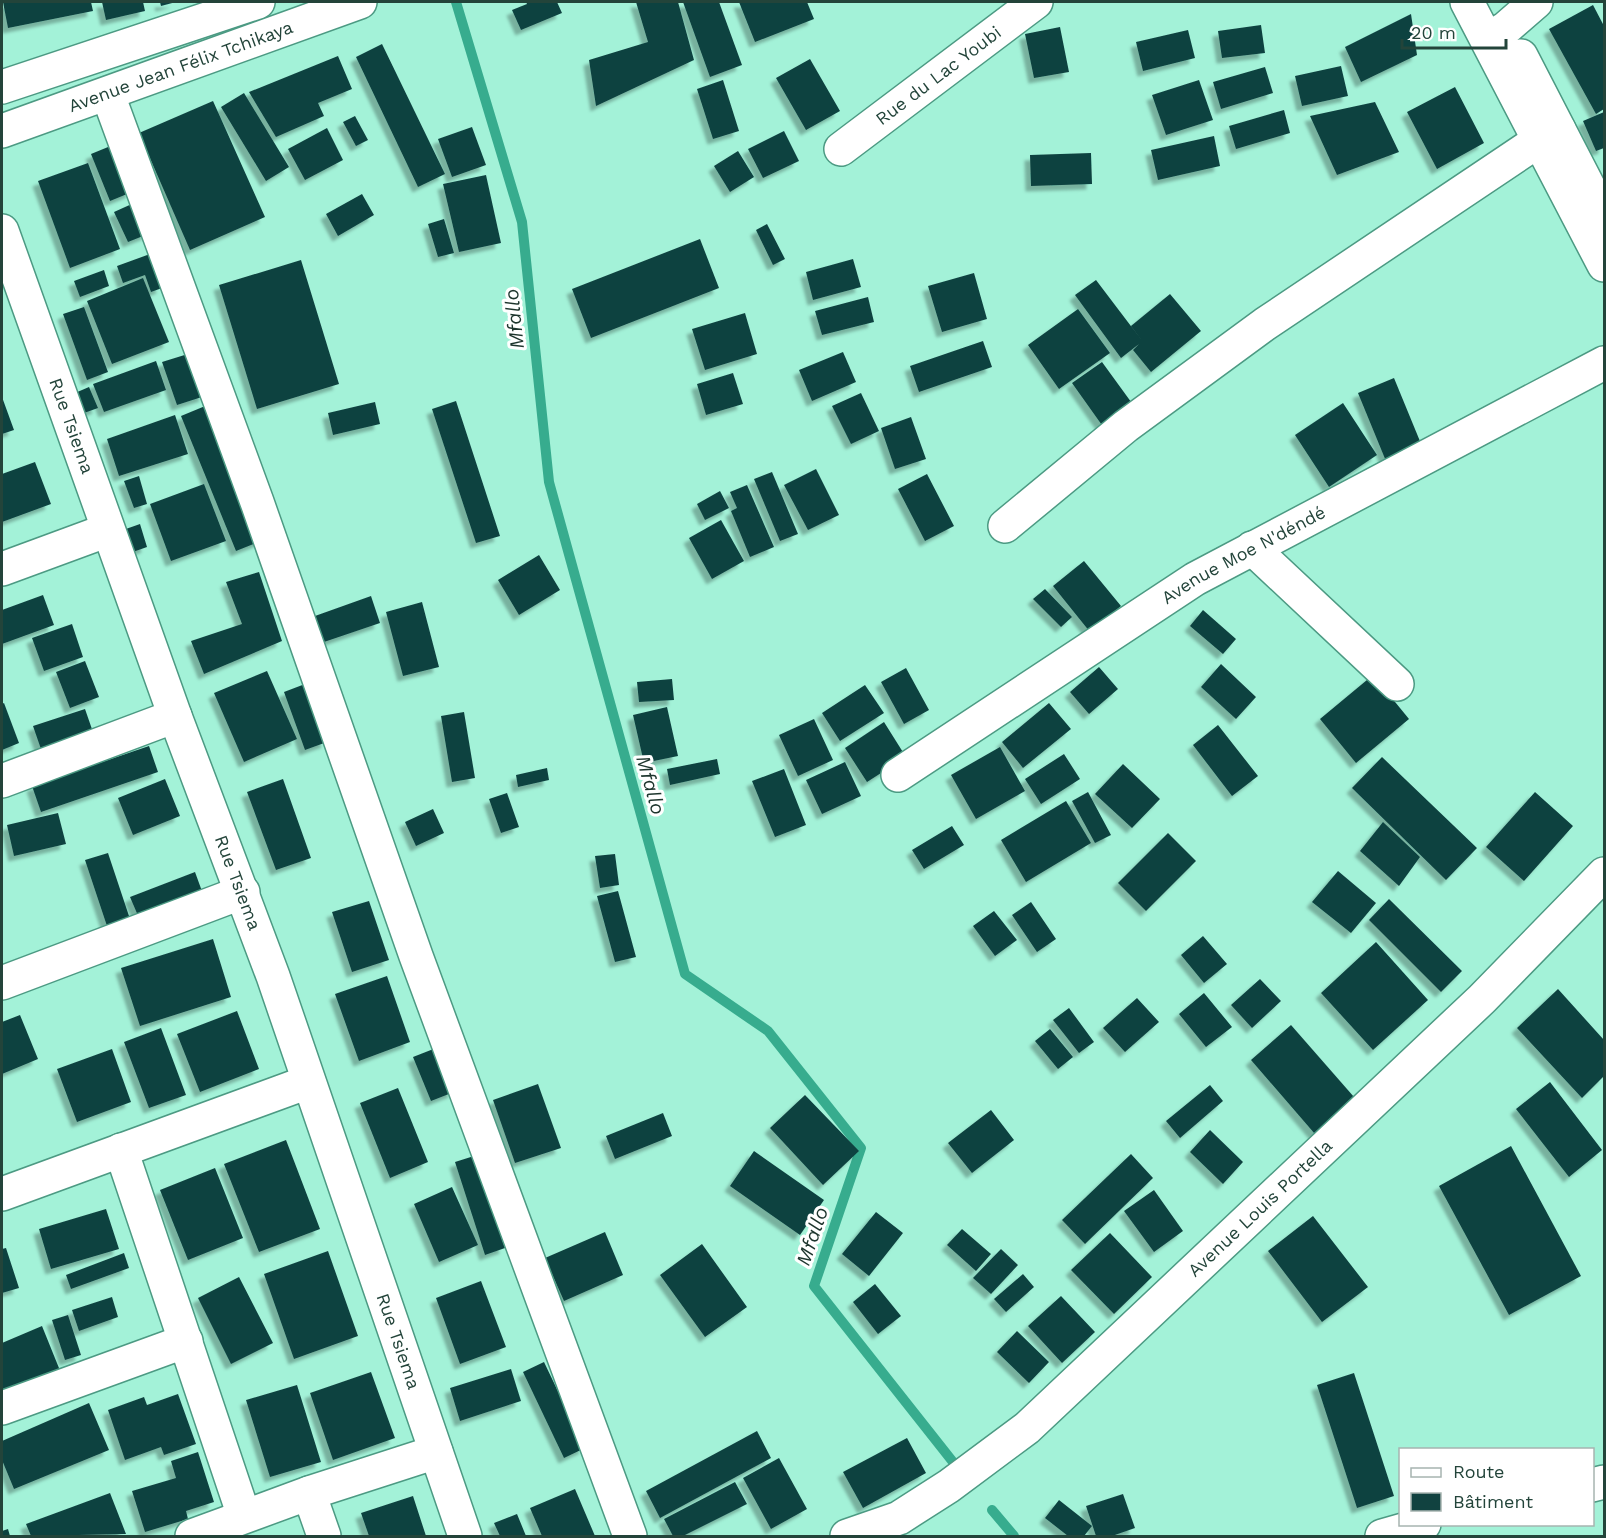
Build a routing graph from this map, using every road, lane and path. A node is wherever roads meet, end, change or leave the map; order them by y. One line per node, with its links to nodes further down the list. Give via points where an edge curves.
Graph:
1 (258, 2): 7 (street, Avenue Jean Félix Tchikaya)
2 (360, 2): 8 (street, Avenue Jean Félix Tchikaya)
3 (1036, 2): 11 (street, Rue du Lac Youbi)
4 (1467, 2): 6 (street)
5 (1536, 2): 6 (street)
6 (1495, 23): 10 (street)
7 (2, 87)
8 (108, 94): 9 (street, Avenue Jean Félix Tchikaya); 40 (street, via 257,502 416,956)
9 (2, 131)
10 (1548, 135): 12 (street); 14 (street); 16 (street, via 1265,324 1125,426)
11 (841, 148)
12 (1605, 217)
13 (2, 231): 17 (street, Rue Tsiema)
14 (1605, 265)
15 (1605, 363): 18 (street, Avenue Moe N'déndé)
16 (1005, 526)
17 (108, 530): 19 (street); 21 (street, Rue Tsiema)
18 (1252, 548): 20 (street); 22 (street, Avenue Moe N'déndé, via 1196,579)
19 (2, 568)
20 (1397, 684)
21 (175, 716): 23 (street); 25 (street, Rue Tsiema)
22 (898, 775)
23 (2, 781)
24 (1605, 874): 36 (street, Avenue Louis Portella, via 1482,999 1027,1428)
25 (243, 892): 26 (street); 27 (street, Rue Tsiema)
26 (2, 983)
27 (308, 1082): 28 (street); 32 (street, Rue Tsiema)
28 (121, 1150): 29 (street); 30 (street)
29 (2, 1194)
30 (186, 1341): 31 (street); 34 (street)
31 (2, 1408)
32 (436, 1452): 33 (street); 39 (street, Rue Tsiema)
33 (309, 1493): 34 (street); 38 (street)
34 (244, 1516): 37 (street)
35 (1417, 1526): 42 (street)
36 (902, 1527): 41 (street, Avenue Louis Portella)
37 (192, 1536)
38 (324, 1536)
39 (465, 1536)
40 (630, 1536)
41 (847, 1536)
42 (1382, 1536)

